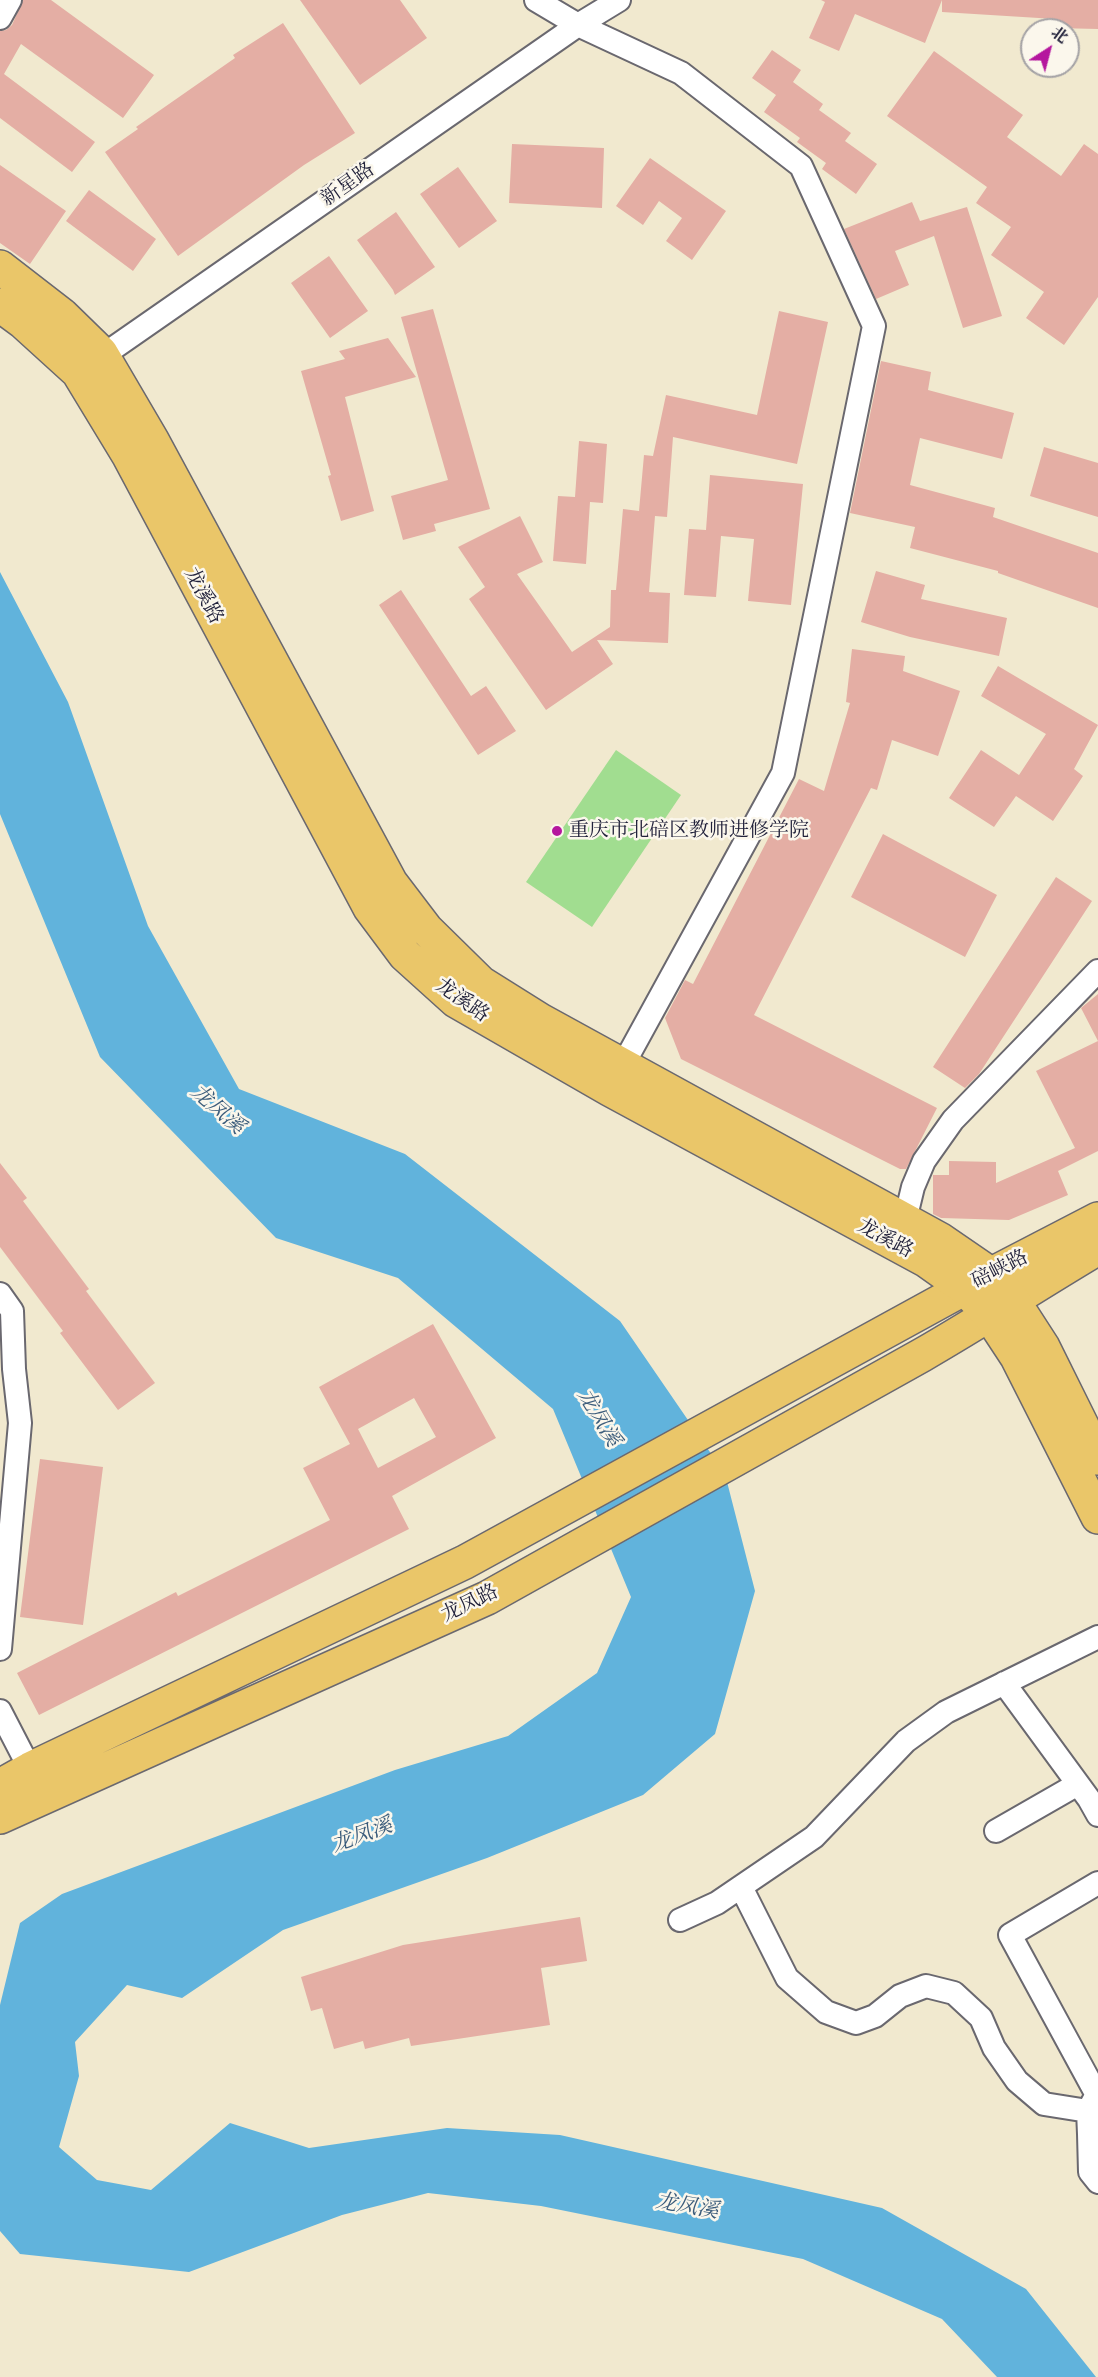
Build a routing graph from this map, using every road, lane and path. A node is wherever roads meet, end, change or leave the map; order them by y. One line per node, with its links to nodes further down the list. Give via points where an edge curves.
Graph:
1 (10, 0): 4 (street)
2 (536, 0): 5 (street)
3 (619, 0): 5 (street, 新星路)
4 (0, 18)
5 (578, 25): 8 (street, 新星路); 10 (street, via 681,73 801,166 874,326 783,773)
6 (0, 267): 8 (main road, 龙溪路, via 62,315)
7 (0, 305): 8 (main road, 龙溪路)
8 (90, 364): 10 (main road, 龙溪路, via 152,440 391,883 426,930 482,983); 14 (main road, 龙溪路, via 129,456 370,909 405,955 456,1001 609,1089 927,1261)
9 (1098, 971): 11 (street, via 953,1120 924,1161)
10 (622, 1065): 11 (main road, 龙溪路)
11 (905, 1220): 14 (main road, 龙溪路, via 941,1240)
12 (1098, 1220): 14 (main road, 碚峡路)
13 (1098, 1248): 16 (main road, 碚峡路)
14 (978, 1281): 16 (main road, 龙溪路); 17 (main road, 碚峡路)
15 (0, 1294): 22 (street, via 12,1311 20,1423)
16 (1001, 1307): 18 (main road, 碚峡路); 19 (main road, 龙溪路, via 1043,1347); 20 (main road, 龙溪路, via 1017,1357)
17 (902, 1322): 25 (main road, 龙凤路, via 465,1562)
18 (922, 1355): 29 (main road, 龙凤路, via 487,1598)
19 (1098, 1458)
20 (1098, 1517)
21 (1098, 1637): 23 (street)
22 (0, 1649)
23 (1004, 1683): 26 (street); 31 (street, via 946,1712 906,1741 814,1837)
24 (0, 1711): 25 (street)
25 (30, 1769): 27 (main road, 龙凤路)
26 (1078, 1784): 28 (street); 30 (street)
27 (0, 1785)
28 (1098, 1815)
29 (0, 1817)
30 (996, 1831)
31 (741, 1887): 33 (street); 34 (street, via 787,1978 826,2012 856,2023 876,2016 900,1996 926,1986 954,1993 981,2018 994,2048 1017,2081 1044,2104)
32 (1095, 1892): 34 (street, via 1010,1935)
33 (680, 1920)
34 (1094, 2100): 35 (street, via 1090,2172)
35 (1098, 2182)

